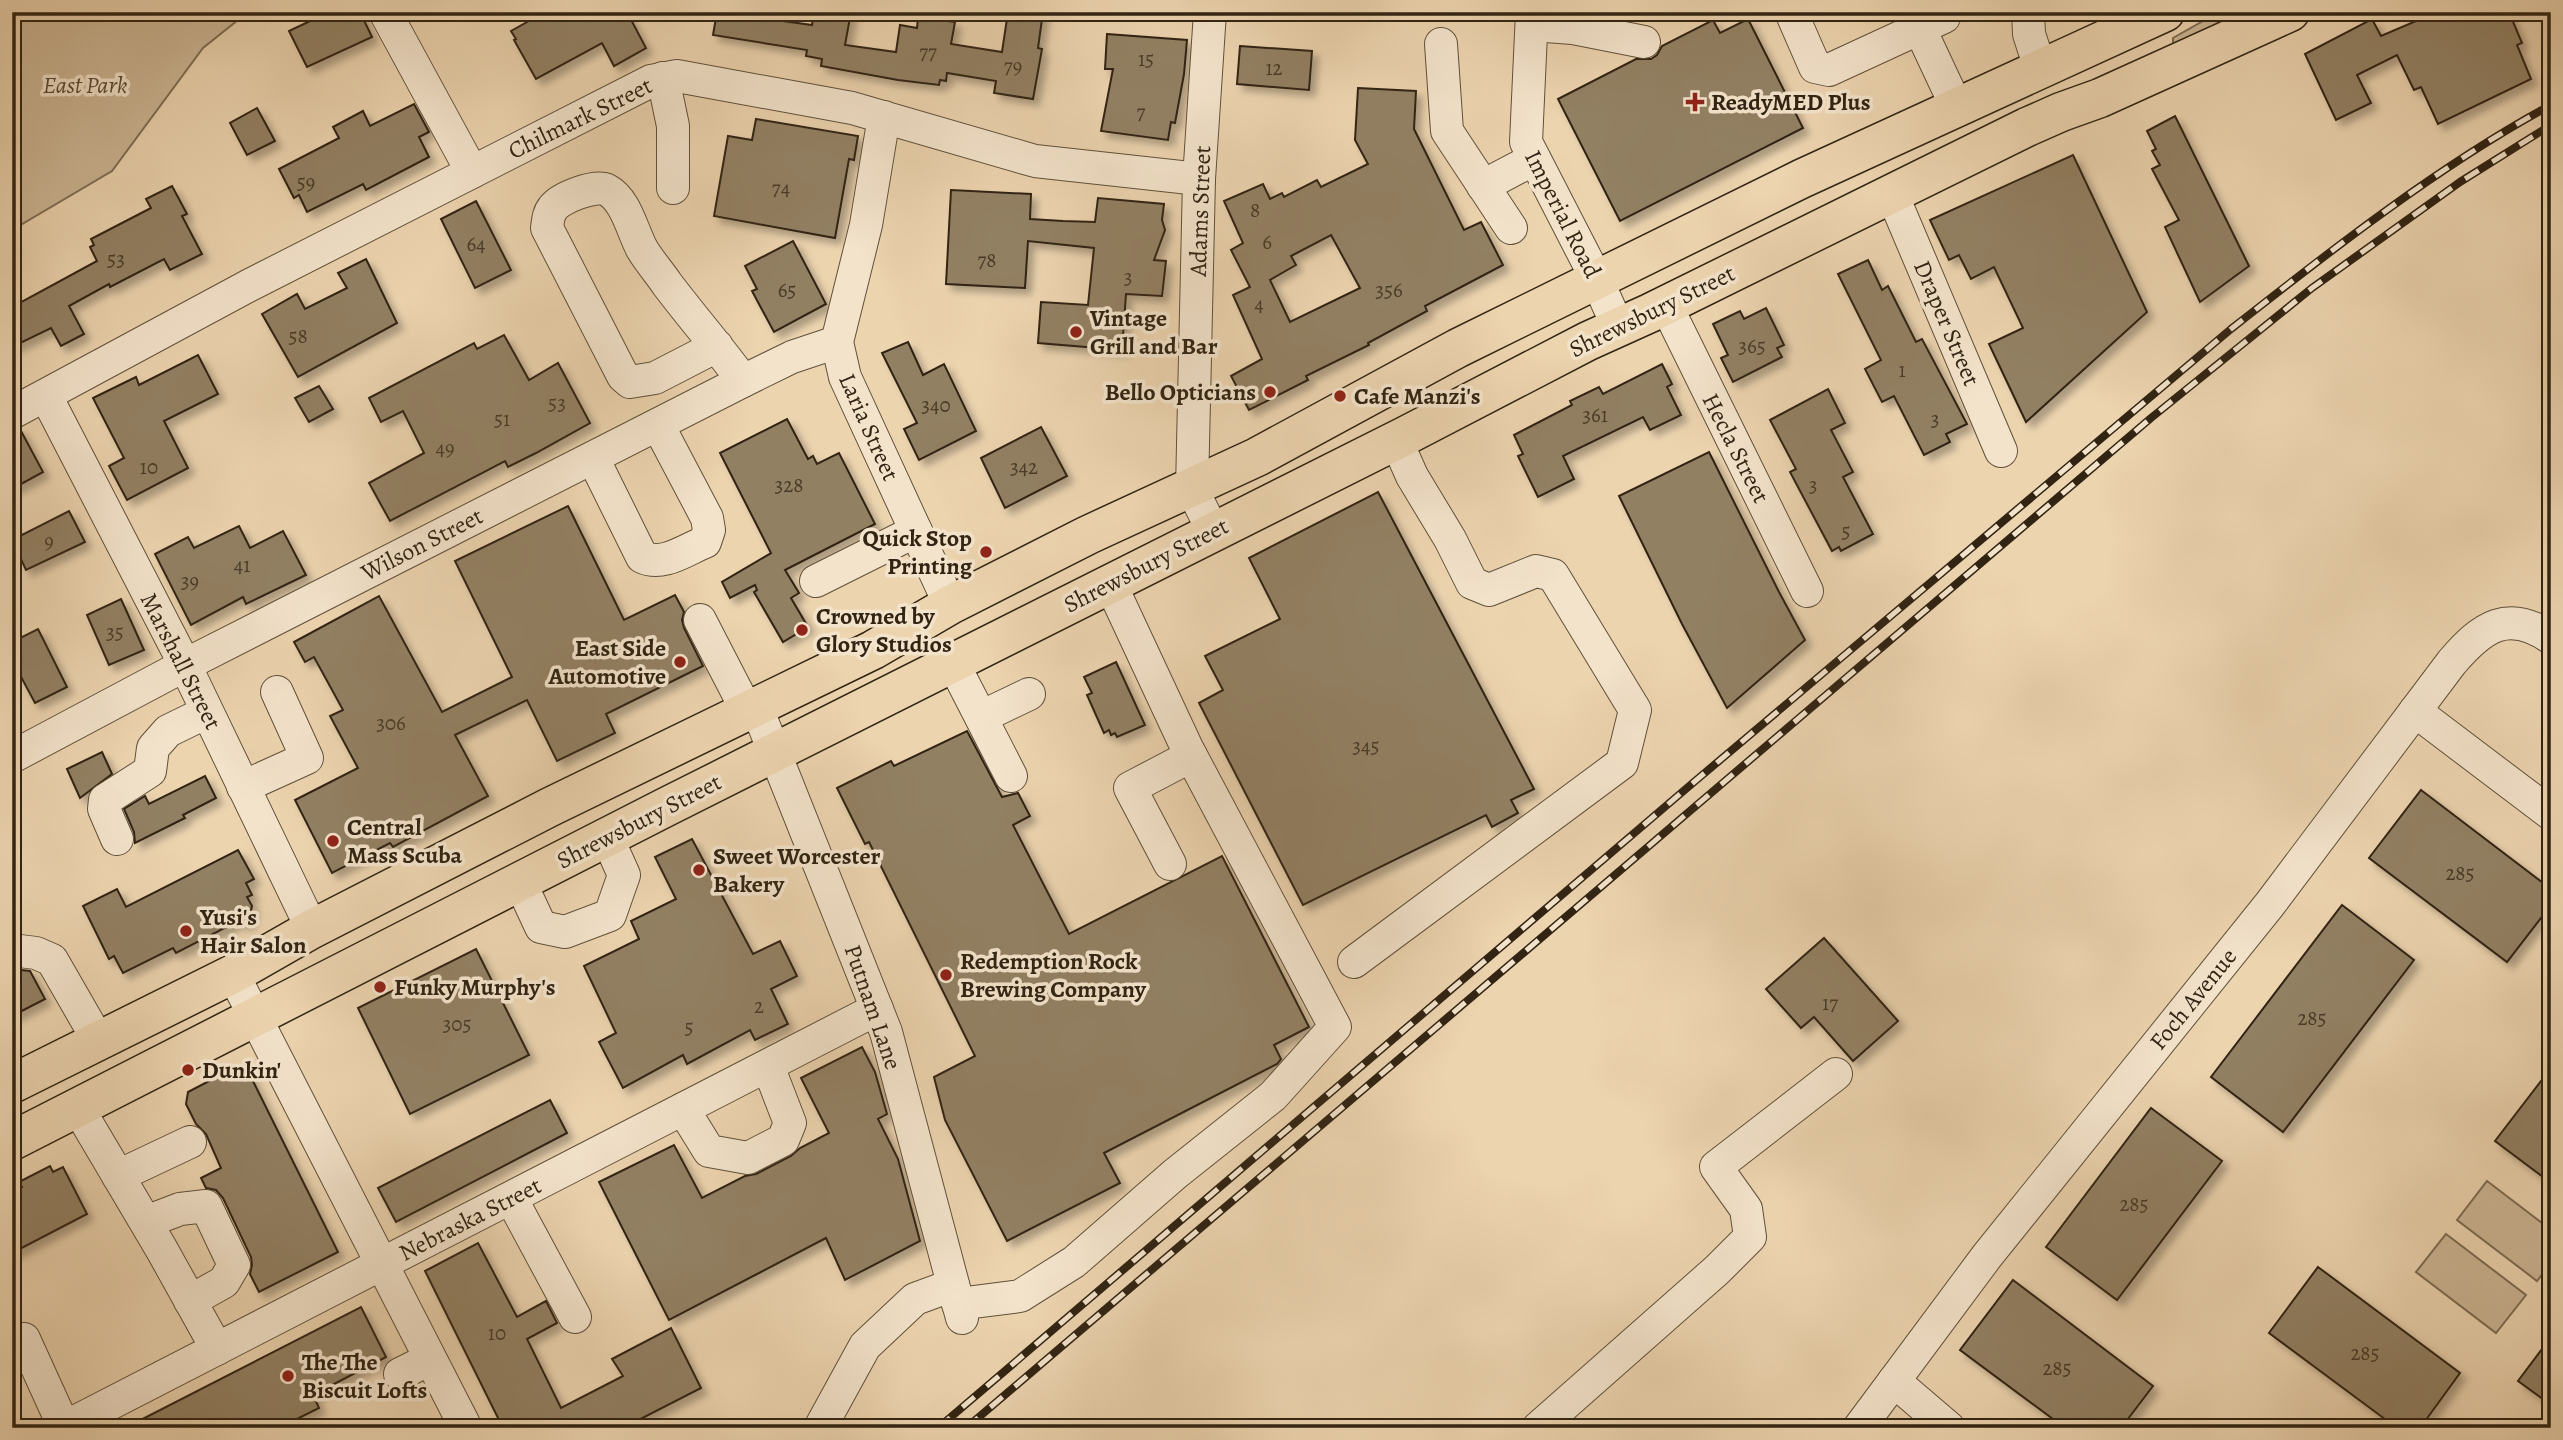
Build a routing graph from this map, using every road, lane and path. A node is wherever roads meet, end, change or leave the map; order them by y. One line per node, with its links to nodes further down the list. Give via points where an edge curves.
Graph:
1 (385, 12): 16 (street)
2 (1210, 12): 17 (street, Adams Street)
3 (1791, 12): 8 (street, via 1815,67 1829,70)
4 (2028, 12): 11 (street, via 2029,34)
5 (2165, 12): 11 (main road, Shrewsbury Street)
6 (2290, 12): 20 (main road, Shrewsbury Street, via 2061,112)
7 (1532, 18): 9 (street); 15 (street, Imperial Road, via 1526,142)
8 (1932, 20): 13 (street)
9 (1644, 41)
10 (1441, 44): 18 (street, via 1447,131)
11 (2040, 68): 13 (main road, Shrewsbury Street)
12 (663, 78): 14 (street, Chilmark Street, via 677,76 852,107); 16 (street, Chilmark Street); 19 (street, via 673,125)
13 (1957, 108): 22 (main road, Shrewsbury Street)
14 (884, 117): 17 (street, Chilmark Street, via 1035,161); 25 (street, Laria Street, via 866,225)
15 (1534, 159): 18 (street); 22 (street, Imperial Road)
16 (472, 172): 28 (street, Chilmark Street)
17 (1199, 179): 34 (street, Adams Street)
18 (1483, 186): 21 (street)
19 (673, 188)
20 (1892, 194): 23 (main road, Shrewsbury Street); 32 (street, Draper Street)
21 (1511, 228)
22 (1597, 280): 24 (street, Imperial Road); 34 (main road, Shrewsbury Street)
23 (1666, 305): 24 (main road, Shrewsbury Street); 39 (street, Hecla Street)
24 (1619, 327): 31 (main road, Shrewsbury Street)
25 (837, 342): 27 (street, Wilson Street); 35 (street, Laria Street, via 845,377)
26 (717, 346): 26 (street, via 643,251 619,201 606,189 580,192 554,206 547,228 623,376 631,382 654,378); 27 (street)
27 (743, 381): 30 (street, Wilson Street)
28 (46, 396): 29 (street, Chilmark Street); 44 (street, Marshall Street)
29 (12, 414)
30 (658, 425): 33 (street, Wilson Street); 33 (street, via 707,518 705,542 663,560 652,562 642,557)
31 (1396, 440): 36 (main road, Shrewsbury Street); 63 (street, via 1472,583 1489,590 1536,571 1553,575 1635,709 1622,763)
32 (2001, 451)
33 (593, 458): 44 (street, Wilson Street)
34 (1192, 489): 36 (street, Adams Street); 40 (main road, Shrewsbury Street)
35 (916, 531): 37 (street); 40 (street, Laria Street)
36 (1213, 531): 38 (main road, Shrewsbury Street)
37 (816, 581)
38 (1110, 583): 43 (main road, Shrewsbury Street); 52 (street)
39 (1807, 591)
40 (950, 604): 47 (main road, Shrewsbury Street, via 873,650)
41 (700, 620): 47 (street, Putnam Lane)
42 (2551, 638): 48 (street, Foch Avenue, via 2534,626 2512,622 2492,626 2472,638)
43 (953, 663): 50 (street); 51 (main road, Shrewsbury Street)
44 (185, 665): 49 (street, Marshall Street); 53 (street, Wilson Street)
45 (277, 692): 55 (street, via 307,758)
46 (1029, 694): 50 (street)
47 (752, 708): 51 (street, Putnam Lane); 61 (main road, Shrewsbury Street)
48 (2415, 711): 56 (street); 86 (street, Foch Avenue, via 2270,904 1987,1256)
49 (207, 712): 55 (street, Marshall Street); 58 (street, via 169,731 153,748 150,771 105,800 104,809)
50 (981, 717): 54 (street)
51 (775, 752): 57 (main road, Shrewsbury Street); 65 (street, Putnam Lane)
52 (1191, 756): 59 (street, via 1130,788); 80 (street, via 1335,1027 1273,1096 1074,1262 1020,1296)
53 (12, 757)
54 (1011, 776)
55 (243, 787): 61 (street, Marshall Street)
56 (2551, 814)
57 (607, 837): 60 (main road, Shrewsbury Street); 60 (street, via 624,875 610,915 565,932 541,927)
58 (117, 839)
59 (1170, 864)
60 (520, 882): 66 (main road, Shrewsbury Street)
61 (312, 929): 64 (main road, Shrewsbury Street)
62 (12, 950): 67 (street, via 52,960)
63 (1354, 961)
64 (233, 974): 66 (street); 67 (main road, Shrewsbury Street)
65 (877, 1009): 68 (street, Nebraska Street); 80 (street, Putnam Lane)
66 (255, 1017): 71 (main road, Shrewsbury Street); 78 (street)
67 (97, 1040): 70 (main road, Shrewsbury Street)
68 (768, 1066): 72 (street, Nebraska Street); 72 (street, via 790,1123 783,1140 760,1152 748,1158 709,1151)
69 (1836, 1074): 91 (street, via 1716,1167 1746,1209 1750,1237)
70 (12, 1084)
71 (78, 1108): 73 (main road, Shrewsbury Street); 75 (street)
72 (683, 1109): 76 (street, Nebraska Street)
73 (12, 1141)
74 (190, 1142): 75 (street)
75 (118, 1176): 77 (street)
76 (511, 1198): 78 (street, Nebraska Street); 81 (street)
77 (146, 1222): 79 (street); 79 (street, via 180,1209 206,1206 234,1265 224,1282)
78 (382, 1264): 83 (street, Nebraska Street); 84 (street)
79 (190, 1301): 83 (street)
80 (958, 1302): 90 (street, via 915,1299 865,1346)
81 (575, 1317)
82 (24, 1339): 88 (street)
83 (217, 1349): 88 (street, Nebraska Street)
84 (430, 1359): 85 (street); 89 (street)
85 (400, 1374)
86 (1894, 1381): 87 (street); 92 (street, Foch Avenue)
87 (1930, 1422)
88 (63, 1427)
89 (466, 1428)
90 (820, 1428)
91 (1538, 1428)
92 (1859, 1428)

